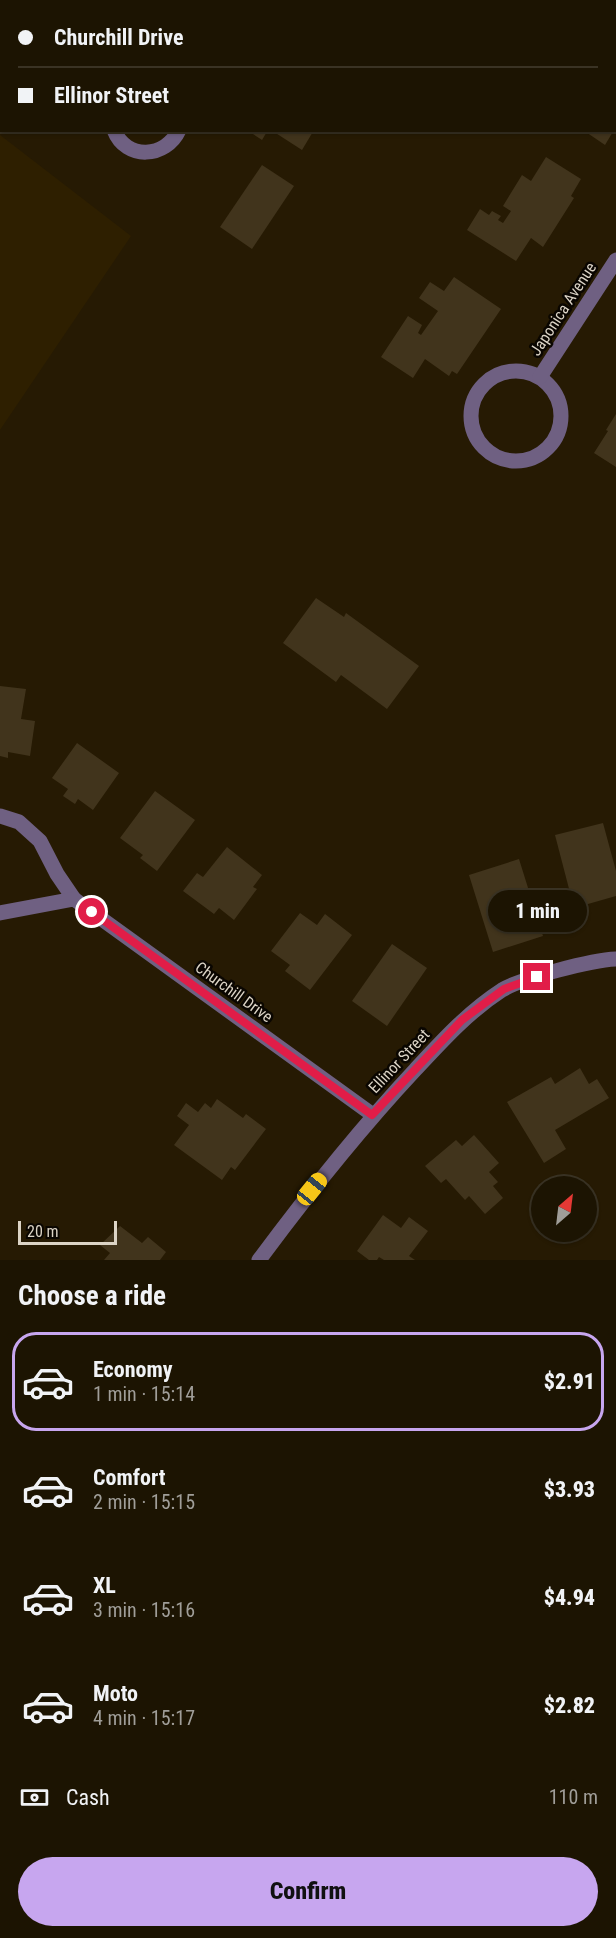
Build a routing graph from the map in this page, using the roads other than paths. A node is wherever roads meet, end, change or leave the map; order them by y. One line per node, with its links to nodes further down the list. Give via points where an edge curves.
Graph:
1 (115, 132): 2 (street, via 125,145 146,153 168,146)
2 (178, 132)
3 (616, 260): 4 (street, Japonica Avenue)
4 (540, 377): 4 (street, Japonica Avenue, via 510,371 482,385 473,398 472,429 490,454 517,462 544,452 554,441 562,414 559,400)
5 (0, 816): 6 (street, Churchill Drive, via 19,822 40,841)
6 (74, 899): 7 (street); 9 (street, Churchill Drive)
7 (0, 913)
8 (616, 959): 9 (street, Ellinor Street, via 553,972 504,989 462,1020)
9 (372, 1115): 10 (street, Ellinor Street)
10 (259, 1260)

